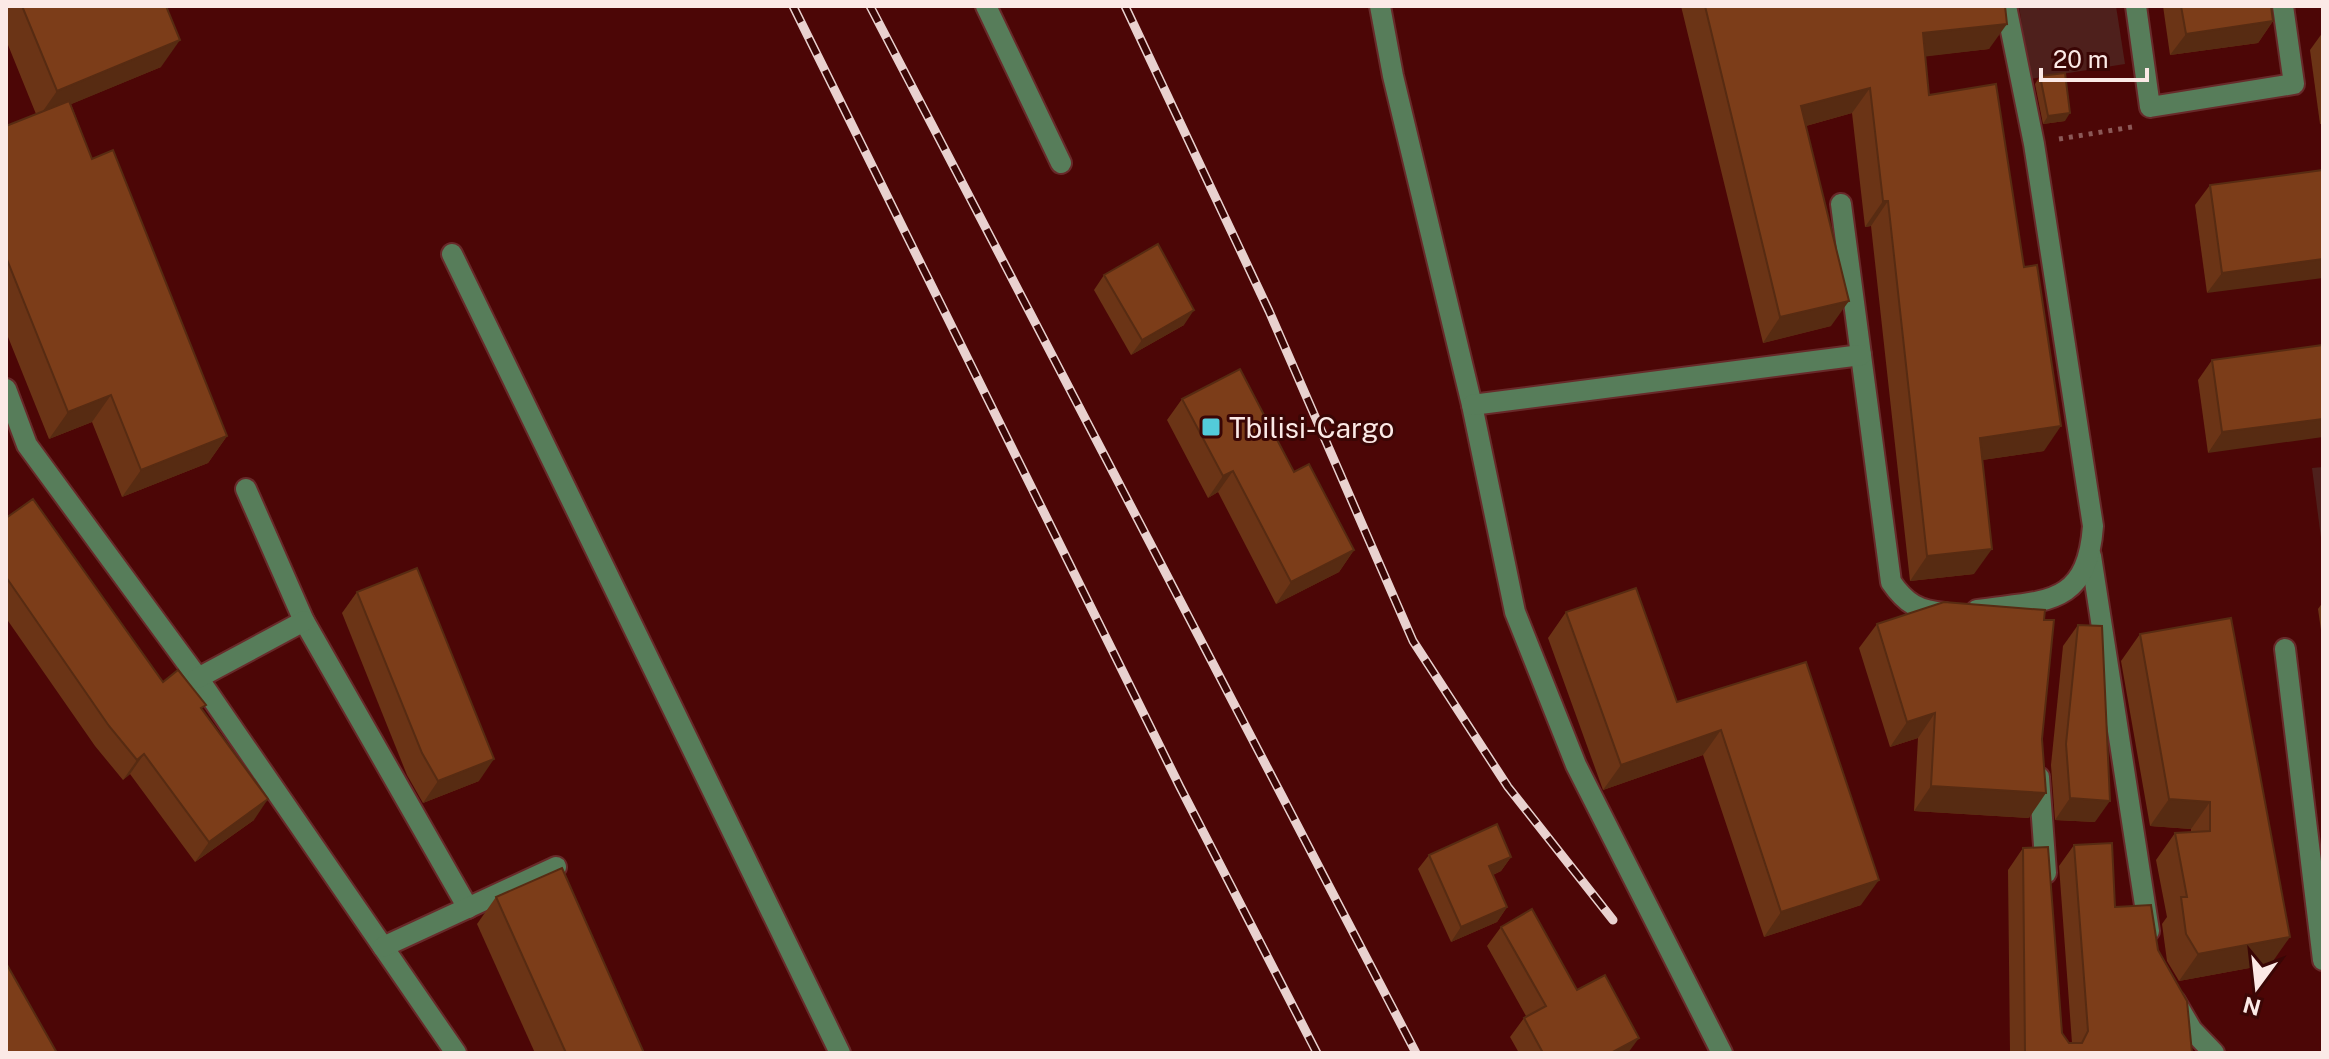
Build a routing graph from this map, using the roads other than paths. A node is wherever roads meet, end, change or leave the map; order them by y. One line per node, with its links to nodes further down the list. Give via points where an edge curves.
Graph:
1 (986, 6): 6 (lane)
2 (1380, 6): 11 (lane)
3 (2006, 6): 13 (lane, via 2034,144 2093,526)
4 (2136, 6): 5 (lane, via 2150,107 2294,84)
5 (2283, 6)
6 (1061, 163)
7 (1841, 204): 9 (lane)
8 (452, 254): 26 (lane)
9 (1861, 355): 11 (lane); 13 (lane, via 1891,582 1905,601 1925,612 1955,614 2054,605 2076,585)
10 (6, 389): 16 (lane, via 27,445)
11 (1472, 405): 27 (lane, via 1515,612 1576,765)
12 (246, 489): 14 (lane)
13 (2091, 556): 22 (lane)
14 (304, 621): 16 (lane); 20 (lane)
15 (2285, 649): 23 (lane)
16 (198, 678): 21 (lane)
17 (2040, 749): 19 (lane)
18 (556, 867): 20 (lane)
19 (2048, 901)
20 (468, 908): 21 (lane)
21 (383, 947): 25 (lane)
22 (2152, 950)
23 (2323, 960)
24 (2162, 978): 28 (lane, via 2192,1030)
25 (456, 1053)
26 (840, 1053)
27 (1722, 1053)
28 (2214, 1053)

